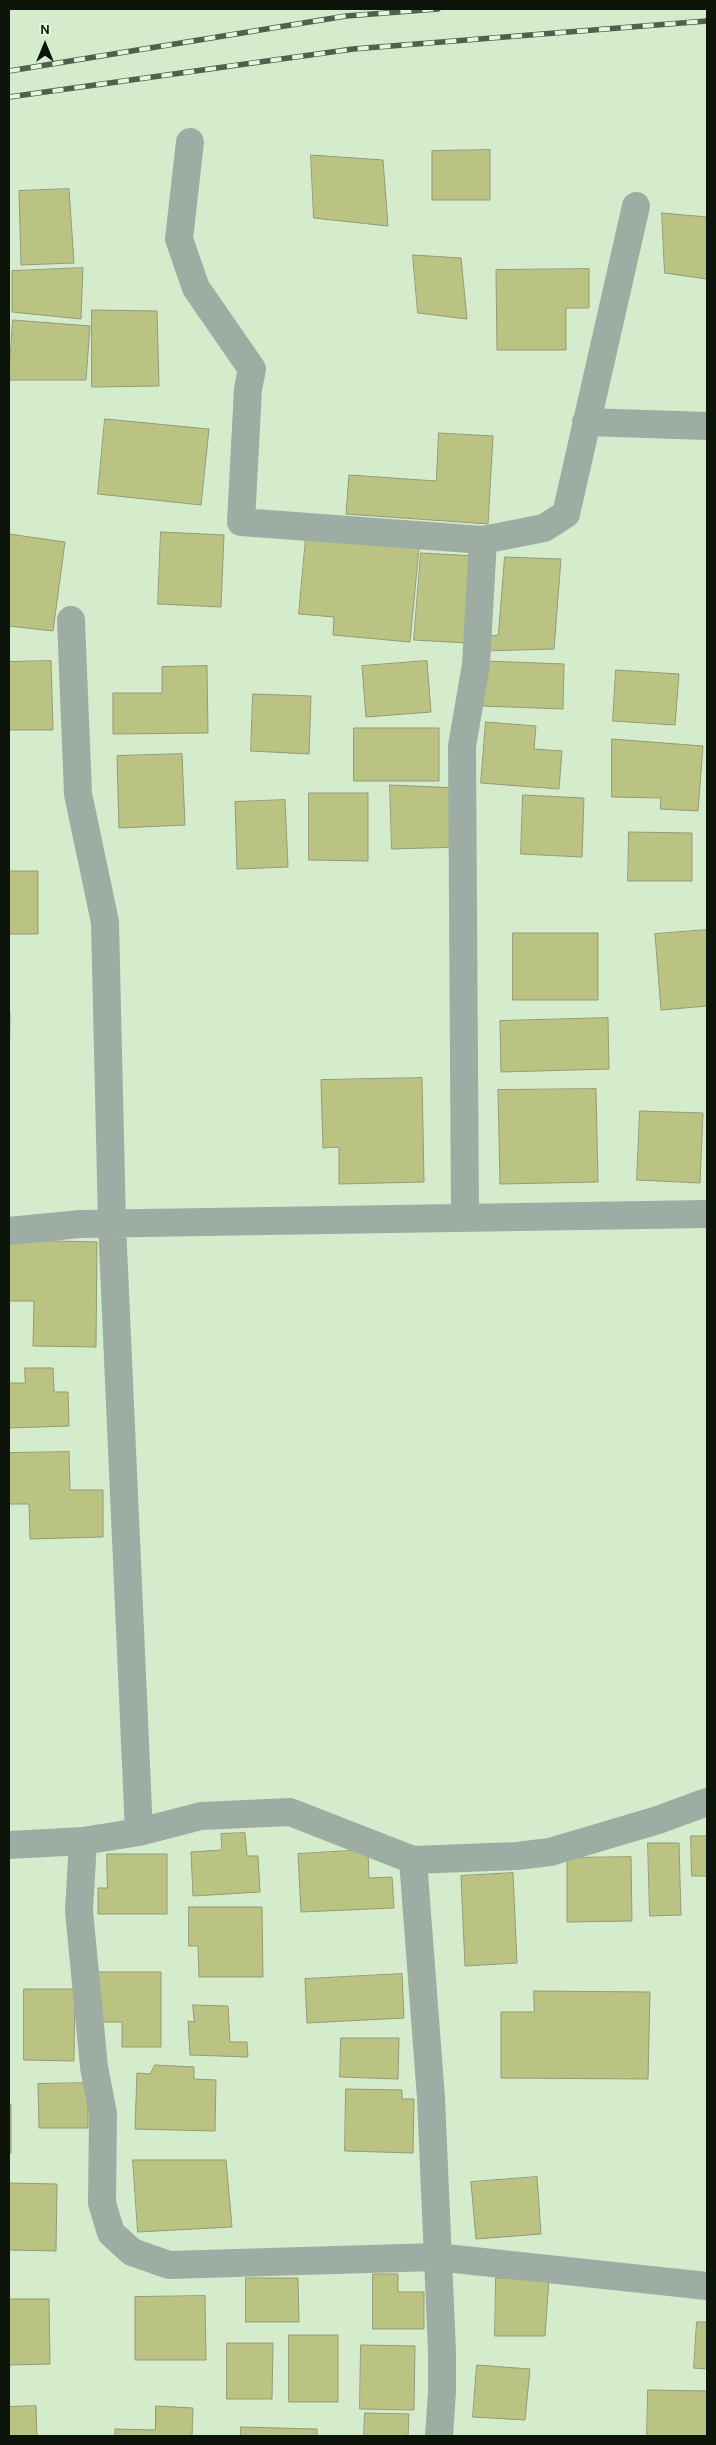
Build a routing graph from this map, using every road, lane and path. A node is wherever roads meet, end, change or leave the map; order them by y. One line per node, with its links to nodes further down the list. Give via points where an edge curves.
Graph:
1 (190, 142): 5 (street, via 179,239 196,288 252,369 248,389 241,522)
2 (636, 206): 3 (street)
3 (586, 422): 4 (street); 5 (street, via 566,514 544,528)
4 (707, 426)
5 (483, 540): 8 (street, via 476,665 462,746)
6 (71, 620): 9 (street, via 78,794 105,922)
7 (707, 1214): 8 (street)
8 (465, 1218): 9 (street)
9 (112, 1224): 10 (street); 12 (street)
10 (9, 1231)
11 (707, 1802): 15 (street, via 550,1852)
12 (138, 1832): 13 (street); 15 (street, via 201,1816 290,1812)
13 (83, 1841): 14 (street); 16 (street, via 79,1911 94,2066 103,2114 102,2203 111,2233 132,2252 169,2266)
14 (9, 1845)
15 (413, 1860): 16 (street, via 431,2088)
16 (436, 2257): 17 (street); 18 (street, via 442,2360)
17 (707, 2286)
18 (439, 2436)

